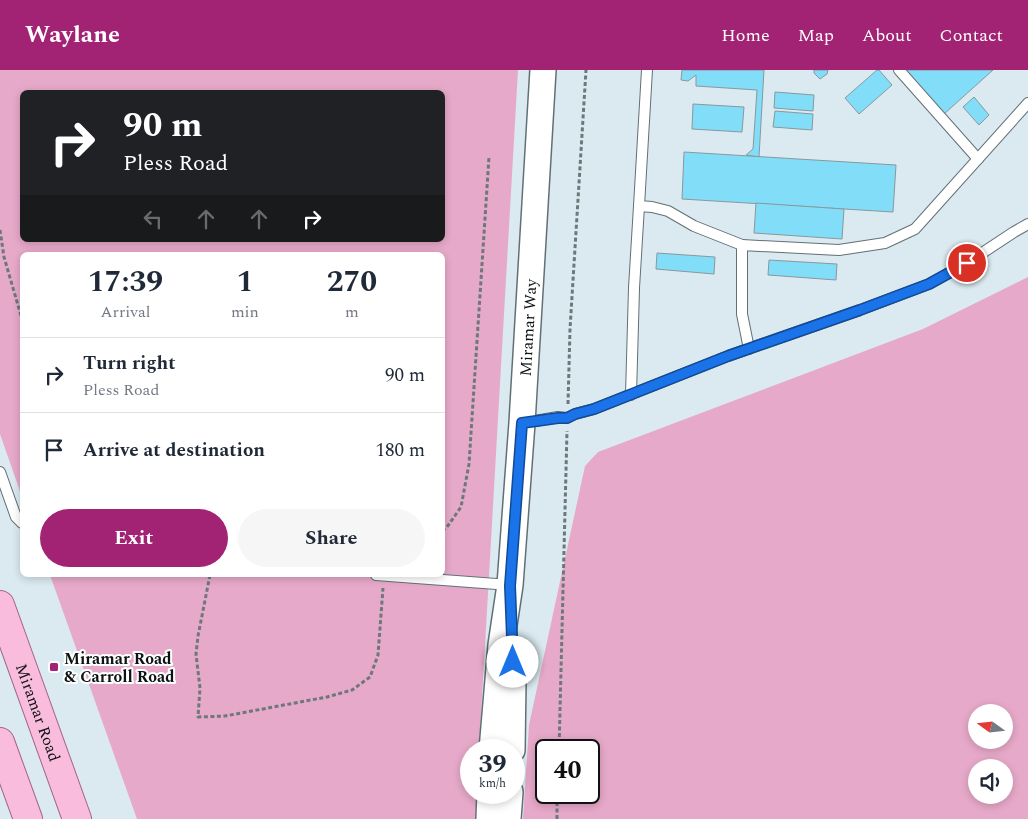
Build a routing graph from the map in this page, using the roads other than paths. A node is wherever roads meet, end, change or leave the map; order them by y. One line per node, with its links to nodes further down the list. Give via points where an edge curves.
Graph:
1 (543, 70): 11 (street, Miramar Way)
2 (646, 70): 6 (lane)
3 (899, 70): 5 (lane)
4 (1028, 103): 5 (lane)
5 (978, 159): 8 (lane, via 915,229 885,243 839,250)
6 (639, 206): 8 (lane, via 668,211 694,226); 10 (lane)
7 (1028, 224): 9 (lane, via 929,284)
8 (742, 245): 9 (lane, via 742,314)
9 (750, 348): 10 (lane)
10 (631, 395): 11 (lane, via 567,418)
11 (522, 423): 15 (street, Miramar Way)
12 (0, 472): 13 (lane)
13 (20, 521)
14 (404, 577): 15 (lane)
15 (510, 586): 17 (street, Miramar Way, via 501,644); 18 (street, Miramar Way)
16 (0, 605): 23 (main road, Miramar Road)
17 (493, 739)
18 (512, 739)
19 (2, 756): 22 (main road)
20 (490, 804): 24 (street)
21 (509, 804): 25 (street)
22 (28, 819)
23 (77, 819)
24 (489, 819)
25 (508, 819)

